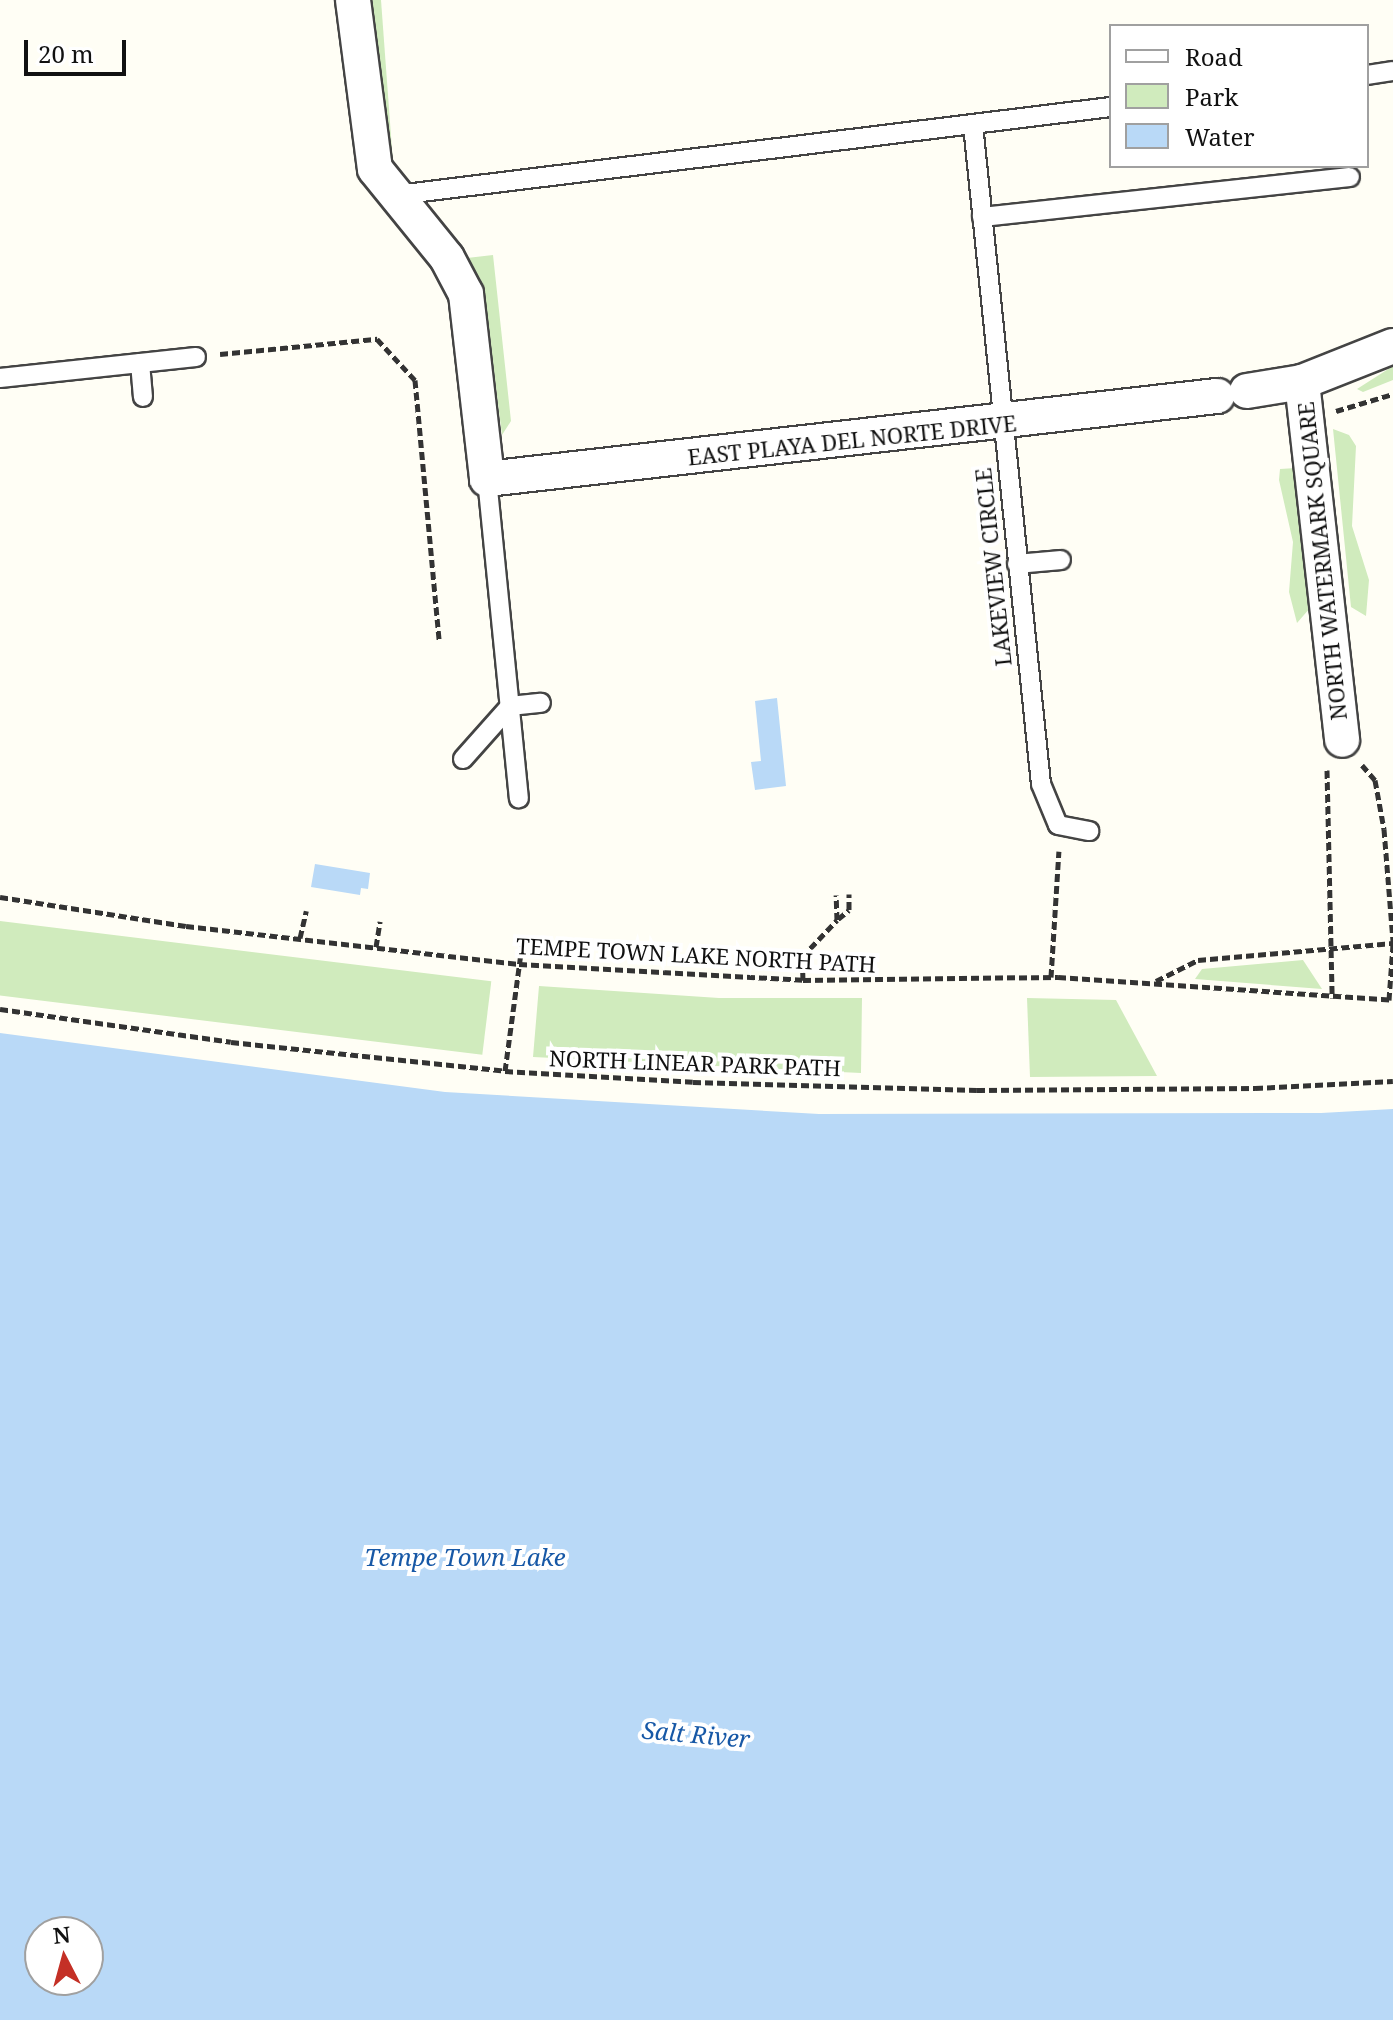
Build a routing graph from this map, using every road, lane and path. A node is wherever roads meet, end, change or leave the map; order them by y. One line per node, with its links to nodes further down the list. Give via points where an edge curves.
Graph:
1 (353, 0): 7 (street, via 368,143 375,169)
2 (1393, 71): 3 (lane)
3 (1369, 75)
4 (1109, 107): 5 (lane)
5 (973, 125): 7 (lane); 8 (lane, LAKEVIEW CIRCLE)
6 (1350, 177): 8 (lane)
7 (397, 195): 18 (street, via 447,258 466,294)
8 (982, 217): 17 (lane, LAKEVIEW CIRCLE)
9 (1393, 346): 13 (street, EAST PLAYA DEL NORTE DRIVE)
10 (196, 357): 11 (lane); 21 (path, via 377,339 415,380)
11 (140, 363): 12 (lane); 15 (lane)
12 (0, 378)
13 (1302, 382): 17 (street, EAST PLAYA DEL NORTE DRIVE); 24 (street, NORTH WATERMARK SQUARE)
14 (1393, 394): 16 (path)
15 (143, 397)
16 (1334, 411)
17 (1003, 424): 18 (street, EAST PLAYA DEL NORTE DRIVE); 20 (lane, LAKEVIEW CIRCLE)
18 (487, 479): 23 (lane)
19 (1061, 560): 20 (lane)
20 (1017, 564): 27 (lane, LAKEVIEW CIRCLE, via 1041,784)
21 (439, 640)
22 (541, 703): 23 (lane)
23 (510, 706): 25 (lane); 26 (lane)
24 (1342, 740): 37 (path, via 1375,780); 39 (path, via 1327,765)
25 (463, 759)
26 (519, 798)
27 (1058, 825): 28 (lane); 41 (path, via 1060,893)
28 (1089, 831)
29 (849, 894): 33 (path, via 849,910)
30 (836, 895): 33 (path)
31 (0, 897): 36 (path, TEMPE TOWN LAKE NORTH PATH)
32 (306, 911): 36 (path)
33 (837, 920): 42 (path, via 802,957)
34 (380, 921): 38 (path)
35 (523, 937): 40 (path)
36 (300, 938): 38 (path, TEMPE TOWN LAKE NORTH PATH)
37 (1393, 943): 39 (path); 45 (path)
38 (376, 947): 40 (path, TEMPE TOWN LAKE NORTH PATH)
39 (1331, 949): 43 (path, via 1198,960); 44 (path)
40 (519, 964): 42 (path, TEMPE TOWN LAKE NORTH PATH); 47 (path)
41 (1051, 977): 42 (path, TEMPE TOWN LAKE NORTH PATH); 43 (path, TEMPE TOWN LAKE NORTH PATH)
42 (803, 980)
43 (1155, 981): 44 (path, TEMPE TOWN LAKE NORTH PATH)
44 (1332, 998): 45 (path, TEMPE TOWN LAKE NORTH PATH)
45 (1391, 1000)
46 (0, 1009): 47 (path, NORTH LINEAR PARK PATH, via 231,1042)
47 (505, 1071): 48 (path, NORTH LINEAR PARK PATH, via 977,1090 1255,1088)
48 (1393, 1081)

